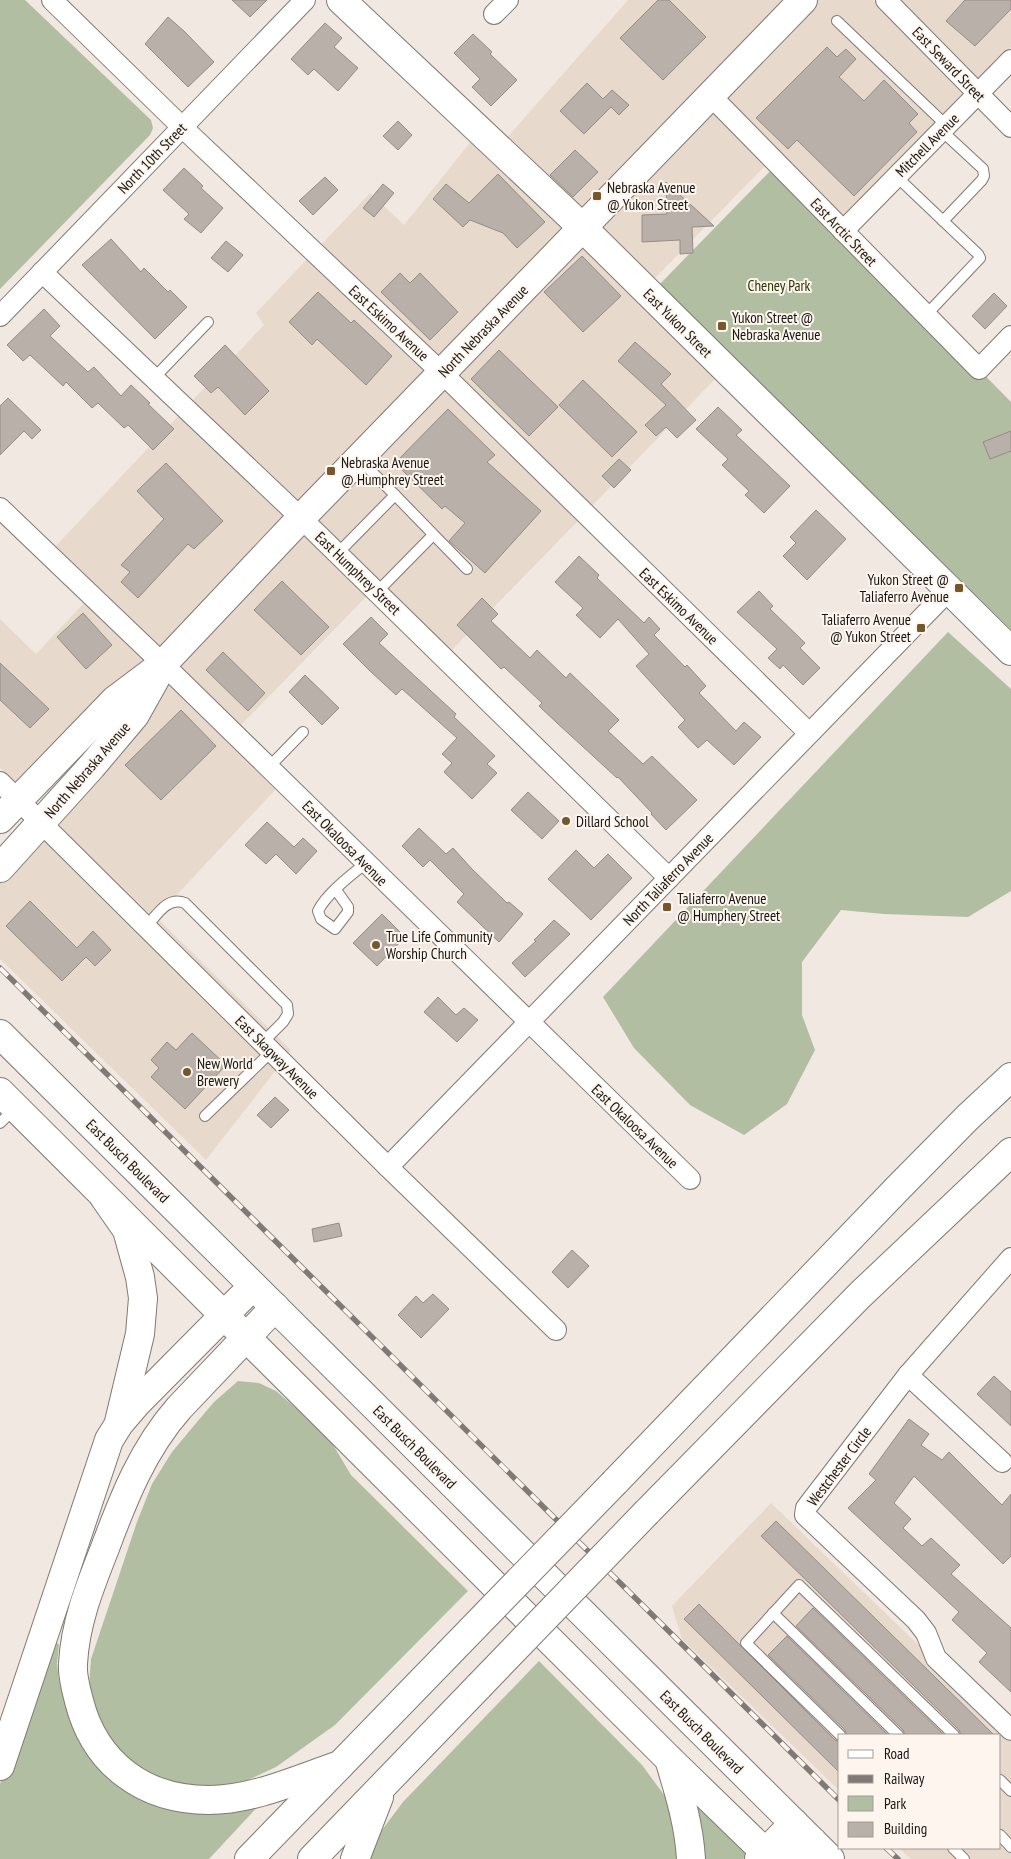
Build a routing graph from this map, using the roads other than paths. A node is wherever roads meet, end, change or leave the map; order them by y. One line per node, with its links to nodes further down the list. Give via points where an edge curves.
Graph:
1 (52, 0): 10 (street, East Eskimo Avenue)
2 (305, 0): 10 (street, North 10th Street)
3 (341, 0): 15 (main road, East Yukon Street)
4 (803, 0): 9 (main road, North Nebraska Avenue)
5 (886, 0): 8 (street, East Seward Street)
6 (837, 21): 12 (lane)
7 (1011, 60): 8 (street, Mitchell Avenue)
8 (978, 94): 11 (street, East Seward Street); 12 (street, Mitchell Avenue)
9 (710, 95): 15 (main road, North Nebraska Avenue); 16 (street, East Arctic Street)
10 (182, 127): 17 (street, North 10th Street); 22 (street, East Eskimo Avenue)
11 (1011, 127)
12 (944, 129): 13 (street, Mitchell Avenue); 14 (lane, via 983,169 984,176)
13 (897, 177): 14 (lane); 16 (street, Mitchell Avenue)
14 (943, 220): 18 (lane, via 980,258)
15 (582, 228): 22 (main road, North Nebraska Avenue); 31 (main road, East Yukon Street)
16 (844, 231): 18 (street, East Arctic Street)
17 (42, 272): 19 (street, North 10th Street); 23 (street, East Humphrey Street)
18 (926, 315): 21 (street, East Arctic Street, via 979,369)
19 (0, 316)
20 (208, 322): 23 (lane)
21 (1011, 336)
22 (442, 373): 24 (main road, North Nebraska Avenue); 36 (street, East Eskimo Avenue)
23 (154, 378): 27 (street, East Humphrey Street)
24 (359, 458): 25 (lane); 27 (main road, North Nebraska Avenue)
25 (394, 495): 28 (lane); 29 (lane)
26 (0, 508): 34 (street, East Okaloosa Avenue)
27 (301, 518): 29 (street, East Humphrey Street); 34 (main road, North Nebraska Avenue)
28 (434, 535): 30 (lane); 32 (lane)
29 (338, 553): 32 (street, East Humphrey Street)
30 (467, 569)
31 (949, 590): 33 (main road, East Yukon Street); 36 (street, North Taliaferro Avenue)
32 (377, 592): 43 (street, East Humphrey Street)
33 (1011, 651)
34 (164, 664): 37 (street, East Okaloosa Avenue); 38 (main road, North Nebraska Avenue, via 115,700); 40 (main road, North Nebraska Avenue, via 134,715)
35 (303, 732): 37 (lane)
36 (809, 733): 43 (street, North Taliaferro Avenue)
37 (269, 767): 41 (street, East Okaloosa Avenue)
38 (9, 790): 39 (main road, North Nebraska Avenue); 40 (street, East Skagway Avenue)
39 (0, 818)
40 (40, 823): 42 (main road, North Nebraska Avenue); 45 (street, East Skagway Avenue)
41 (366, 863): 44 (lane); 46 (street, East Okaloosa Avenue)
42 (0, 868)
43 (669, 878): 46 (street, North Taliaferro Avenue)
44 (336, 890)
45 (146, 927): 48 (street, East Skagway Avenue); 48 (lane, via 169,902 177,900 184,903 287,1005 288,1014)
46 (529, 1023): 53 (street, North Taliaferro Avenue); 54 (street, East Okaloosa Avenue)
47 (0, 1034): 57 (main road, East Busch Boulevard)
48 (267, 1047): 51 (lane); 53 (street, East Skagway Avenue)
49 (1011, 1077): 71 (main road, bridge, via 898,1188)
50 (5, 1108): 55 (main road)
51 (205, 1116)
52 (1011, 1152): 74 (main road, bridge, via 854,1301)
53 (388, 1167): 60 (street, East Skagway Avenue)
54 (690, 1179)
55 (104, 1197): 59 (main road); 63 (main road, via 127,1230 143,1298 140,1334)
56 (1011, 1258): 62 (street, Westchester Circle)
57 (253, 1286): 58 (main road, East Busch Boulevard); 59 (main road)
58 (275, 1307): 61 (main road); 77 (main road, East Busch Boulevard)
59 (224, 1315): 61 (main road); 63 (main road)
60 (556, 1330)
61 (246, 1337): 70 (main road); 71 (main road, via 166,1422 130,1483 79,1619 72,1666 75,1686 87,1727 106,1758 136,1782 170,1796 189,1800 231,1799)
62 (908, 1375): 64 (street); 66 (street, Westchester Circle, via 806,1508 805,1515 916,1620 926,1632 936,1658)
63 (119, 1424): 72 (main road, via 109,1440)
64 (1002, 1462)
65 (774, 1613): 67 (lane, via 746,1642); 68 (lane); 69 (lane, via 799,1585)
66 (1011, 1730)
67 (839, 1734)
68 (897, 1734)
69 (953, 1734)
70 (669, 1759): 80 (main road); 84 (main road, via 686,1814)
71 (340, 1765): 81 (main road)
72 (0, 1766)
73 (1001, 1781): 75 (lane)
74 (385, 1784): 82 (main road); 83 (main road)
75 (1011, 1791)
76 (1001, 1837): 78 (lane)
77 (807, 1845): 80 (main road)
78 (1011, 1846)
79 (954, 1849): 85 (lane)
80 (766, 1857)
81 (249, 1859)
82 (312, 1859)
83 (355, 1859)
84 (691, 1859)
85 (964, 1859)

